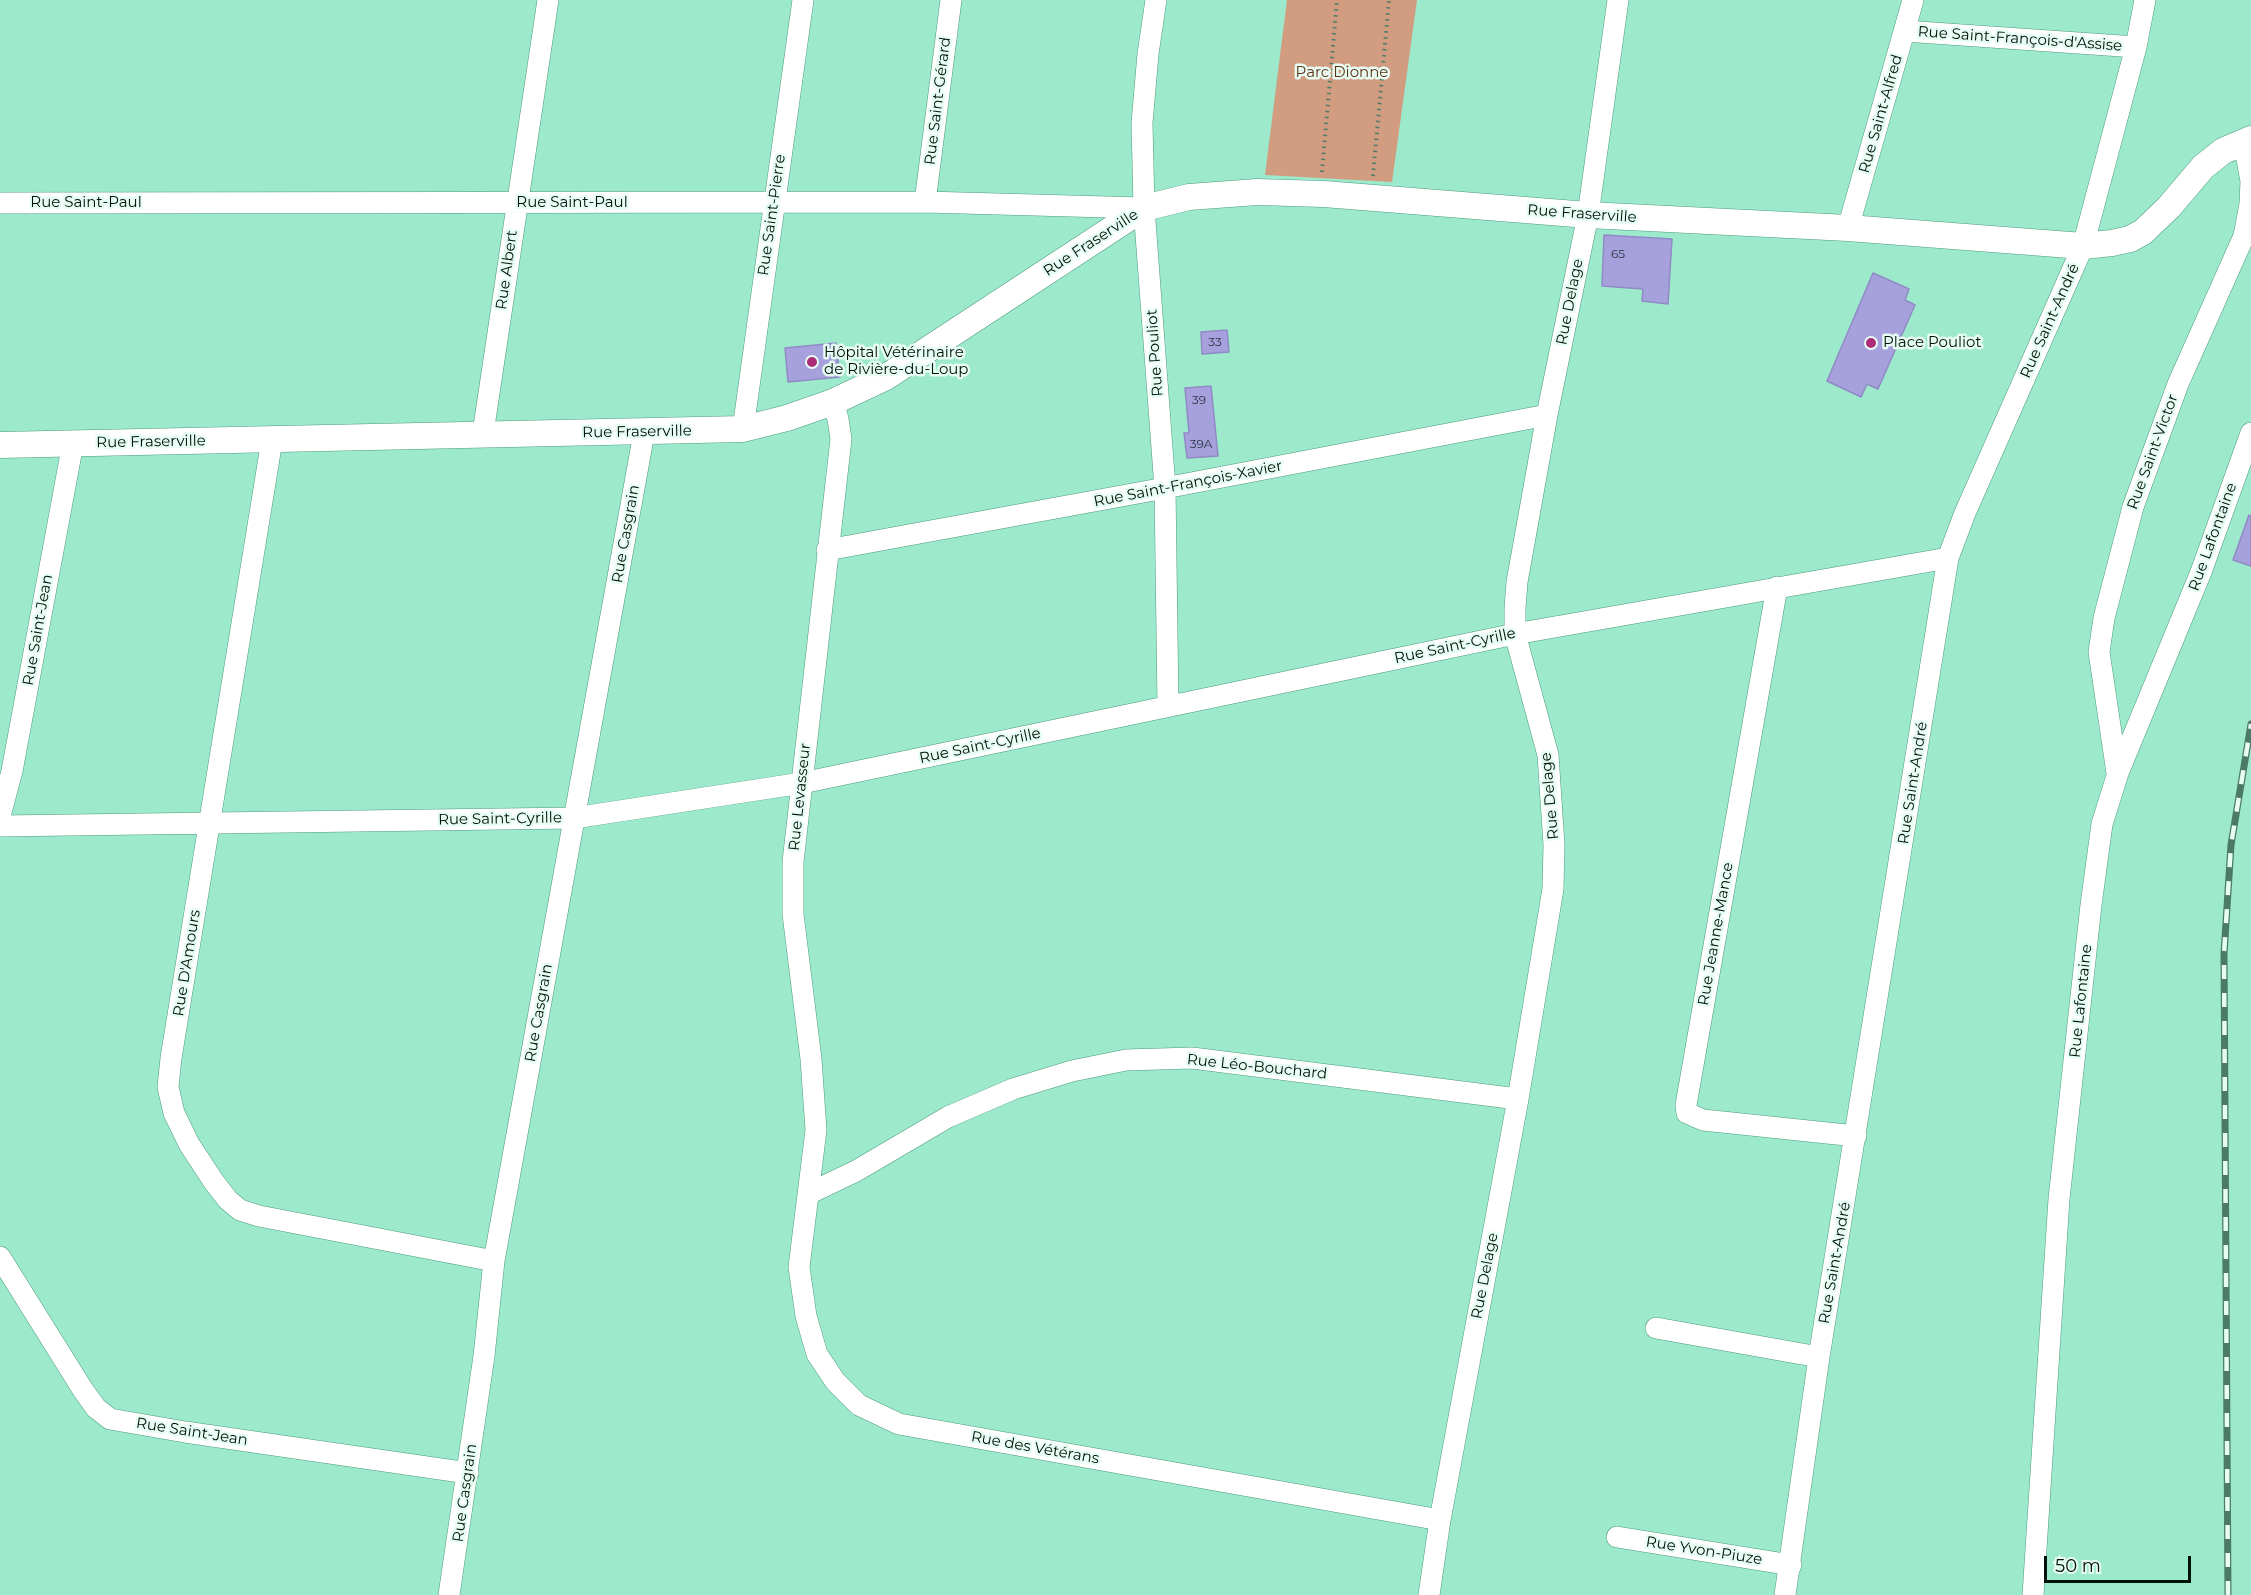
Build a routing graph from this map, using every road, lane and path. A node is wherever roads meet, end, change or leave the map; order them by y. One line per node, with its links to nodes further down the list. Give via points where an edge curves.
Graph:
1 (548, 0): 17 (street, Rue Albert)
2 (802, 0): 18 (street, Rue Saint-Pierre)
3 (951, 0): 15 (street, Rue Saint-Gérard)
4 (1156, 0): 19 (street, Rue Pouliot, via 1142,123)
5 (1337, 0): 13 (path)
6 (1389, 0): 14 (path)
7 (1618, 0): 20 (street, Rue Delage)
8 (1913, 0): 10 (street, Rue Saint-Alfred)
9 (2145, 0): 11 (street, Rue Saint-André)
10 (1904, 31): 11 (street, Rue Saint-François-d'Assise); 21 (street, Rue Saint-Alfred)
11 (2136, 47): 22 (street, Rue Saint-André)
12 (2246, 141): 22 (main road, Rue Fraserville, via 2223,151 2203,167 2143,232 2130,239); 38 (street, Rue Saint-Victor, via 2251,181 2244,236 2178,384 2133,507 2104,618 2099,652)
13 (1321, 194): 14 (main road, Rue Fraserville); 19 (main road, Rue Fraserville, via 1257,192 1190,197)
14 (1371, 198): 20 (main road, Rue Fraserville)
15 (926, 202): 18 (street, Rue Saint-Paul); 19 (street, Rue Saint-Paul)
16 (0, 203): 17 (street, Rue Saint-Paul)
17 (517, 203): 18 (street, Rue Saint-Paul); 26 (street, Rue Albert)
18 (774, 203): 25 (street, Rue Saint-Pierre)
19 (1144, 208): 23 (main road, Rue Fraserville, via 886,377); 32 (street, Rue Pouliot)
20 (1588, 215): 21 (main road, Rue Fraserville); 24 (street, Rue Delage)
21 (1848, 228): 22 (main road, Rue Fraserville)
22 (2083, 246): 34 (street, Rue Saint-André)
23 (833, 402): 25 (main road, Rue Fraserville); 33 (street, Rue Levasseur, via 841,438)
24 (1547, 415): 32 (street, Rue Saint-François-Xavier); 36 (street, Rue Delage, via 1517,582)
25 (743, 429): 27 (main road, Rue Fraserville)
26 (483, 433): 27 (main road, Rue Fraserville); 29 (main road, Rue Fraserville)
27 (645, 433): 41 (street, Rue Casgrain)
28 (2251, 433): 38 (street, Rue Lafontaine, via 2201,572)
29 (272, 440): 30 (main road, Rue Fraserville); 42 (street, Rue D'Amours)
30 (73, 443): 31 (main road, Rue Fraserville); 40 (street, Rue Saint-Jean, via 12,771)
31 (0, 445)
32 (1164, 488): 33 (street, Rue Saint-François-Xavier); 37 (street, Rue Pouliot)
33 (828, 550): 39 (street, Rue Levasseur)
34 (1948, 558): 35 (street, Rue Saint-Cyrille); 45 (street, Rue Saint-André)
35 (1777, 587): 36 (street, Rue Saint-Cyrille); 45 (street, Rue Jeanne-Mance, via 1687,1113 1703,1120)
36 (1515, 634): 37 (street, Rue Saint-Cyrille); 44 (street, Rue Delage, via 1548,755 1554,845 1553,889)
37 (1168, 706): 39 (street, Rue Saint-Cyrille)
38 (2118, 773): 58 (street, Rue Lafontaine, via 2097,855 2059,1199)
39 (802, 783): 41 (street, Rue Saint-Cyrille); 46 (street, Rue Levasseur, via 793,862 793,914 816,1130)
40 (0, 816)
41 (574, 818): 42 (street, Rue Saint-Cyrille); 48 (street, Rue Casgrain)
42 (210, 823): 43 (street, Rue Saint-Cyrille); 48 (street, Rue D'Amours, via 168,1087 174,1113 189,1144 228,1200 240,1210)
43 (0, 826)
44 (1518, 1099): 46 (street, Rue Léo-Bouchard, via 1192,1058 1126,1060 1013,1089 948,1117); 52 (street, Rue Delage)
45 (1856, 1136): 50 (street, Rue Saint-André)
46 (808, 1194): 52 (street, Rue des Vétérans, via 799,1267 806,1316 817,1354 835,1381 859,1405 899,1424)
47 (0, 1257): 51 (street, Rue Saint-Jean, via 83,1390 110,1419)
48 (494, 1261): 51 (street, Rue Casgrain)
49 (1656, 1328): 50 (street)
50 (1819, 1357): 54 (street, Rue Saint-André)
51 (468, 1473): 55 (street, Rue Casgrain)
52 (1440, 1520): 56 (street, Rue Delage)
53 (1617, 1537): 54 (street, Rue Yvon-Piuze)
54 (1791, 1565): 57 (street, Rue Saint-André)
55 (449, 1595)
56 (1429, 1595)
57 (1785, 1595)
58 (2033, 1595)

